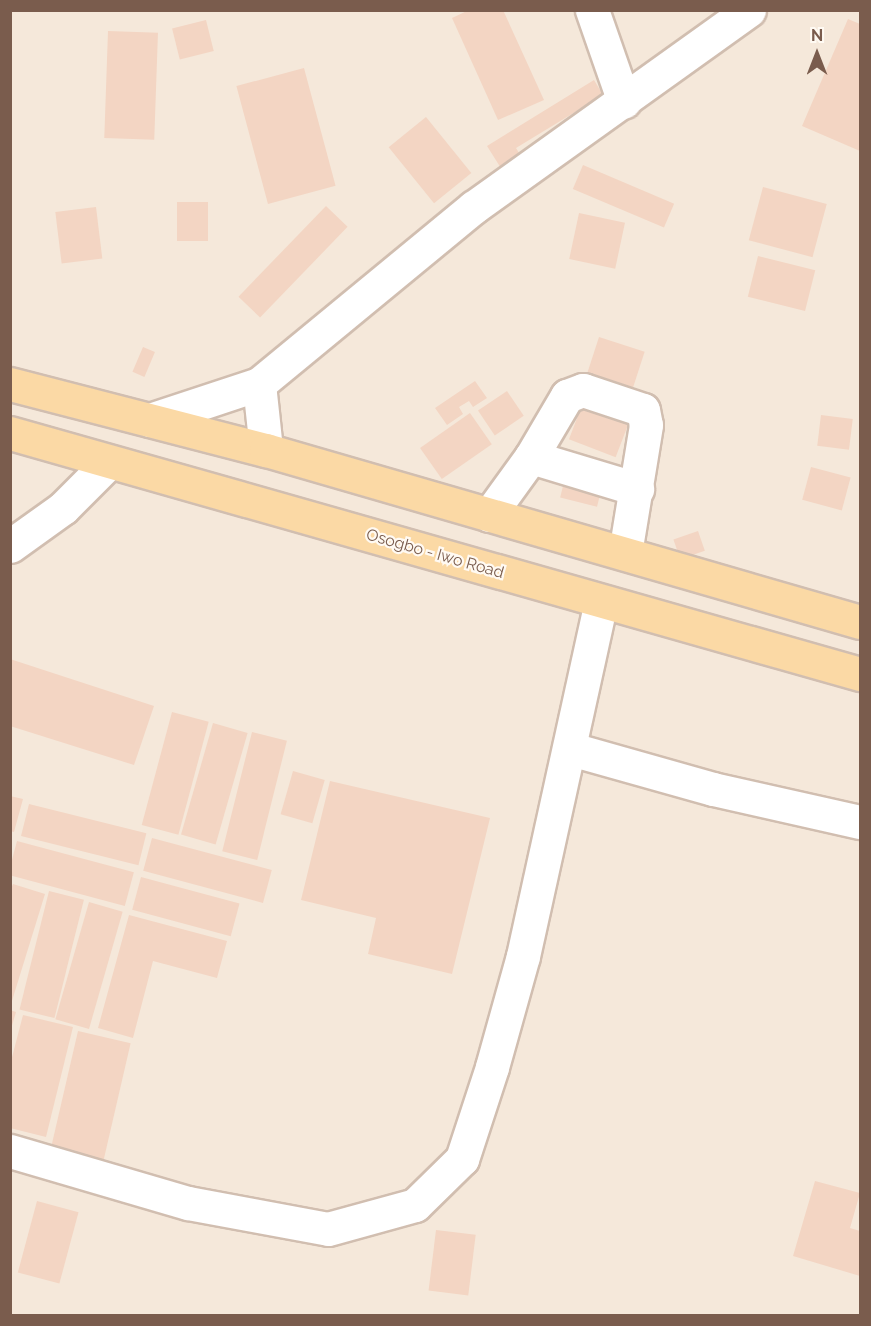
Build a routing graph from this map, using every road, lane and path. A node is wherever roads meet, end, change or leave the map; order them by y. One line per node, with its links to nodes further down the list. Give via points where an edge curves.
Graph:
1 (592, 10): 3 (street)
2 (748, 10): 3 (street)
3 (624, 102): 5 (street, via 474,207)
4 (10, 384): 6 (main road)
5 (259, 384): 6 (street); 8 (street)
6 (150, 420): 8 (main road)
7 (10, 433): 10 (main road, Osogbo - Iwo Road)
8 (266, 450): 12 (main road)
9 (531, 458): 11 (street); 11 (street, via 567,396 583,390 643,410 646,425); 12 (street)
10 (109, 462): 13 (street, via 63,508); 15 (main road, Osogbo - Iwo Road)
11 (637, 489): 14 (street)
12 (489, 515): 14 (main road)
13 (10, 546)
14 (625, 553): 16 (main road)
15 (601, 601): 17 (main road, Osogbo - Iwo Road); 18 (street)
16 (861, 622)
17 (861, 674)
18 (571, 749): 19 (street, via 713,789); 20 (street, via 548,834 523,956 462,1159 415,1205 328,1229 188,1203)
19 (861, 822)
20 (10, 1151)

